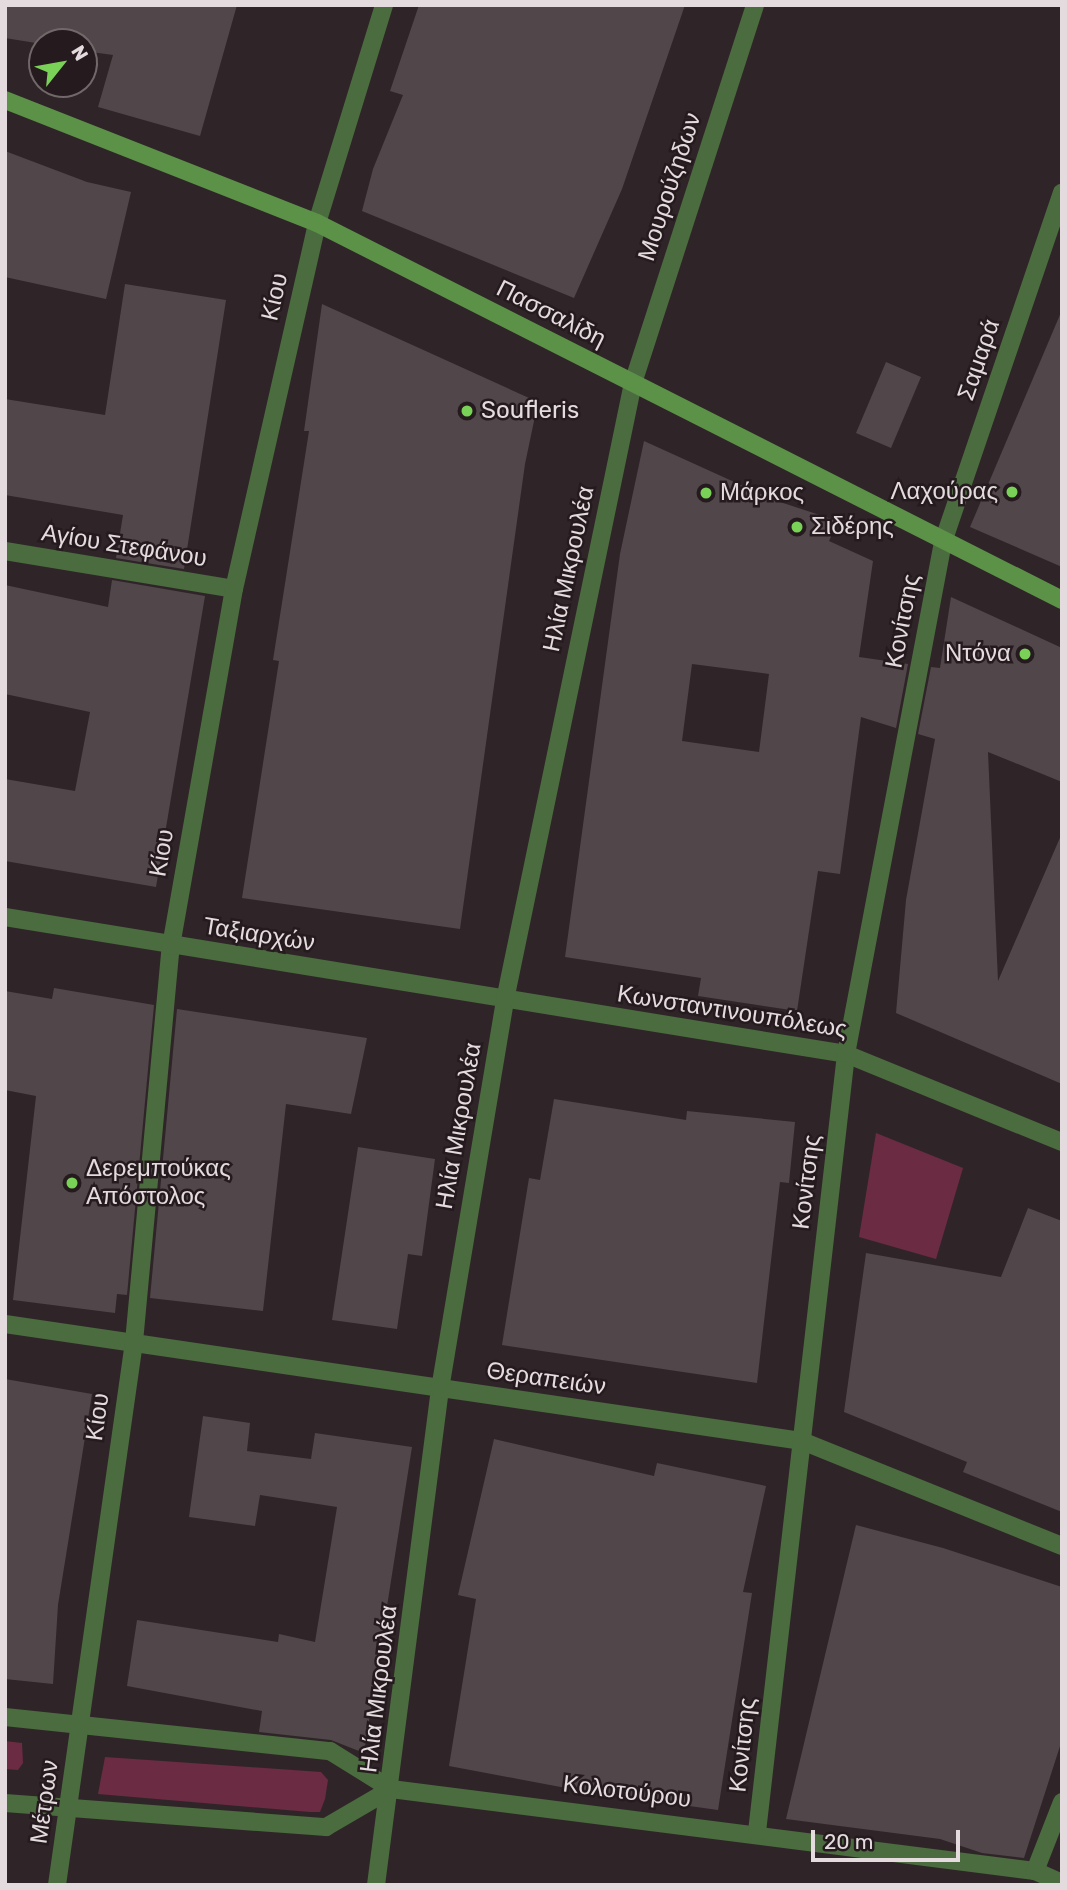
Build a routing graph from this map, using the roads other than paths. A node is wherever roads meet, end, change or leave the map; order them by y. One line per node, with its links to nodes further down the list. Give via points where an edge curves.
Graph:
1 (384, 5): 5 (street, Κίου)
2 (755, 5): 6 (street, Μουρούζηδων)
3 (5, 100): 5 (main road, Πασσαλίδη)
4 (1062, 193): 7 (street, Σαμαρά)
5 (317, 223): 6 (main road, Πασσαλίδη); 9 (street, Κίου)
6 (632, 383): 7 (main road, Πασσαλίδη); 13 (street, Ηλία Μικρουλέα)
7 (943, 542): 10 (main road, Πασσαλίδη); 14 (street, Κονίτσης)
8 (5, 551): 9 (street, Αγίου Στεφάνου)
9 (234, 589): 12 (street, Κίου)
10 (1062, 600)
11 (5, 917): 12 (street, Ταξιαρχών)
12 (171, 946): 13 (street, Ταξιαρχών); 17 (street, Κίου)
13 (505, 1000): 14 (street, Κωνσταντινουπόλεως); 18 (street, Ηλία Μικρουλέα)
14 (846, 1054): 15 (street, Κωνσταντινουπόλεως); 19 (street, Κονίτσης)
15 (1062, 1142)
16 (5, 1324): 17 (street, Θεραπειών)
17 (134, 1342): 18 (street, Θεραπειών); 22 (street, Κίου)
18 (440, 1389): 19 (street, Θεραπειών); 23 (street, Ηλία Μικρουλέα)
19 (802, 1441): 20 (street, Θεραπειών); 27 (street, Κονίτσης)
20 (1062, 1546)
21 (5, 1717): 22 (street, Κολοτούρου)
22 (79, 1727): 23 (street, Κολοτούρου, via 330,1751); 26 (street, Μέτρων)
23 (391, 1788): 26 (street, via 326,1827); 27 (street, Κολοτούρου); 31 (street, Ηλία Μικρουλέα)
24 (1062, 1802): 28 (street)
25 (5, 1803): 26 (street)
26 (70, 1810): 30 (street, Μέτρων)
27 (757, 1832): 28 (street, Κολοτούρου)
28 (1035, 1871): 29 (street, Κολοτούρου)
29 (1062, 1883)
30 (57, 1885)
31 (376, 1885)

